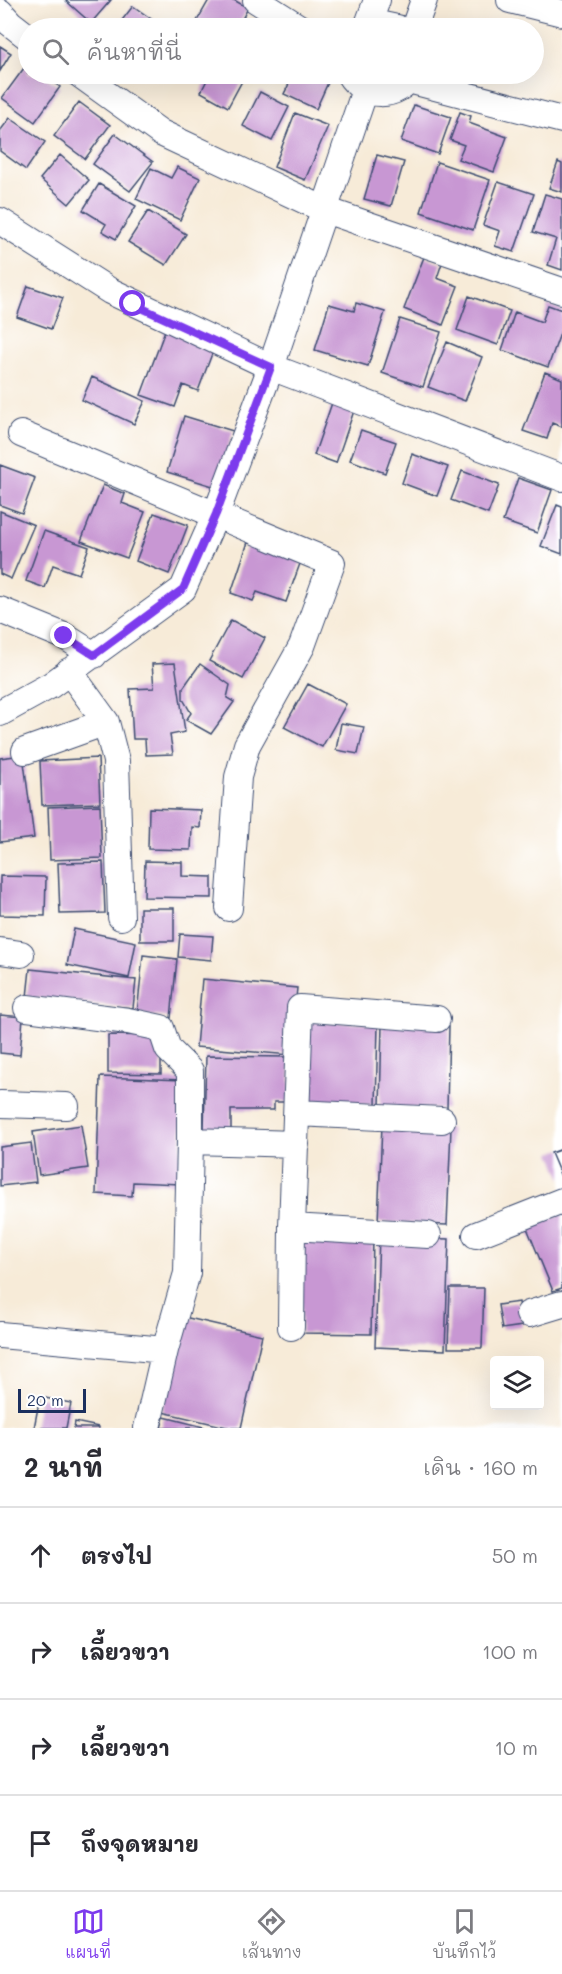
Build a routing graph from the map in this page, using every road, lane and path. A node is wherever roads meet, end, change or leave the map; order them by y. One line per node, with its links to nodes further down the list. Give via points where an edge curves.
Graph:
1 (256, 0): 7 (street)
2 (377, 0): 8 (street)
3 (424, 0): 9 (street)
4 (510, 0): 6 (street)
5 (0, 12): 10 (street)
6 (562, 14)
7 (284, 18)
8 (370, 18)
9 (418, 18)
10 (18, 29)
11 (93, 84): 17 (street, via 161,133)
12 (356, 84): 17 (street)
13 (360, 84): 14 (street, via 376,93 388,93)
14 (404, 84)
15 (435, 84): 16 (street)
16 (562, 120)
17 (325, 210): 19 (street); 20 (street)
18 (0, 221): 20 (street, via 117,295)
19 (562, 291)
20 (271, 367): 22 (street); 23 (street)
21 (21, 434): 23 (street)
22 (562, 478)
23 (216, 514): 25 (street, via 183,589); 30 (street, via 332,564 303,646 247,745 238,777)
24 (0, 610): 25 (street, via 64,636)
25 (94, 655): 26 (street)
26 (69, 671): 27 (street); 28 (street)
27 (0, 713)
28 (106, 722): 29 (street); 31 (street, via 116,761)
29 (26, 751)
30 (229, 908)
31 (121, 917)
32 (27, 1008): 38 (street, via 161,1028 168,1049 190,1071)
33 (436, 1019): 36 (street, via 300,1008)
34 (0, 1104): 35 (street)
35 (66, 1106)
36 (297, 1113): 37 (street); 39 (street)
37 (442, 1120)
38 (190, 1141): 39 (street); 48 (street, via 187,1274)
39 (296, 1144): 41 (street)
40 (562, 1202): 43 (street)
41 (292, 1227): 42 (street); 46 (street)
42 (428, 1235)
43 (476, 1235)
44 (562, 1304): 45 (street)
45 (529, 1314)
46 (291, 1327)
47 (0, 1335): 48 (street)
48 (165, 1350): 49 (street)
49 (147, 1428)

